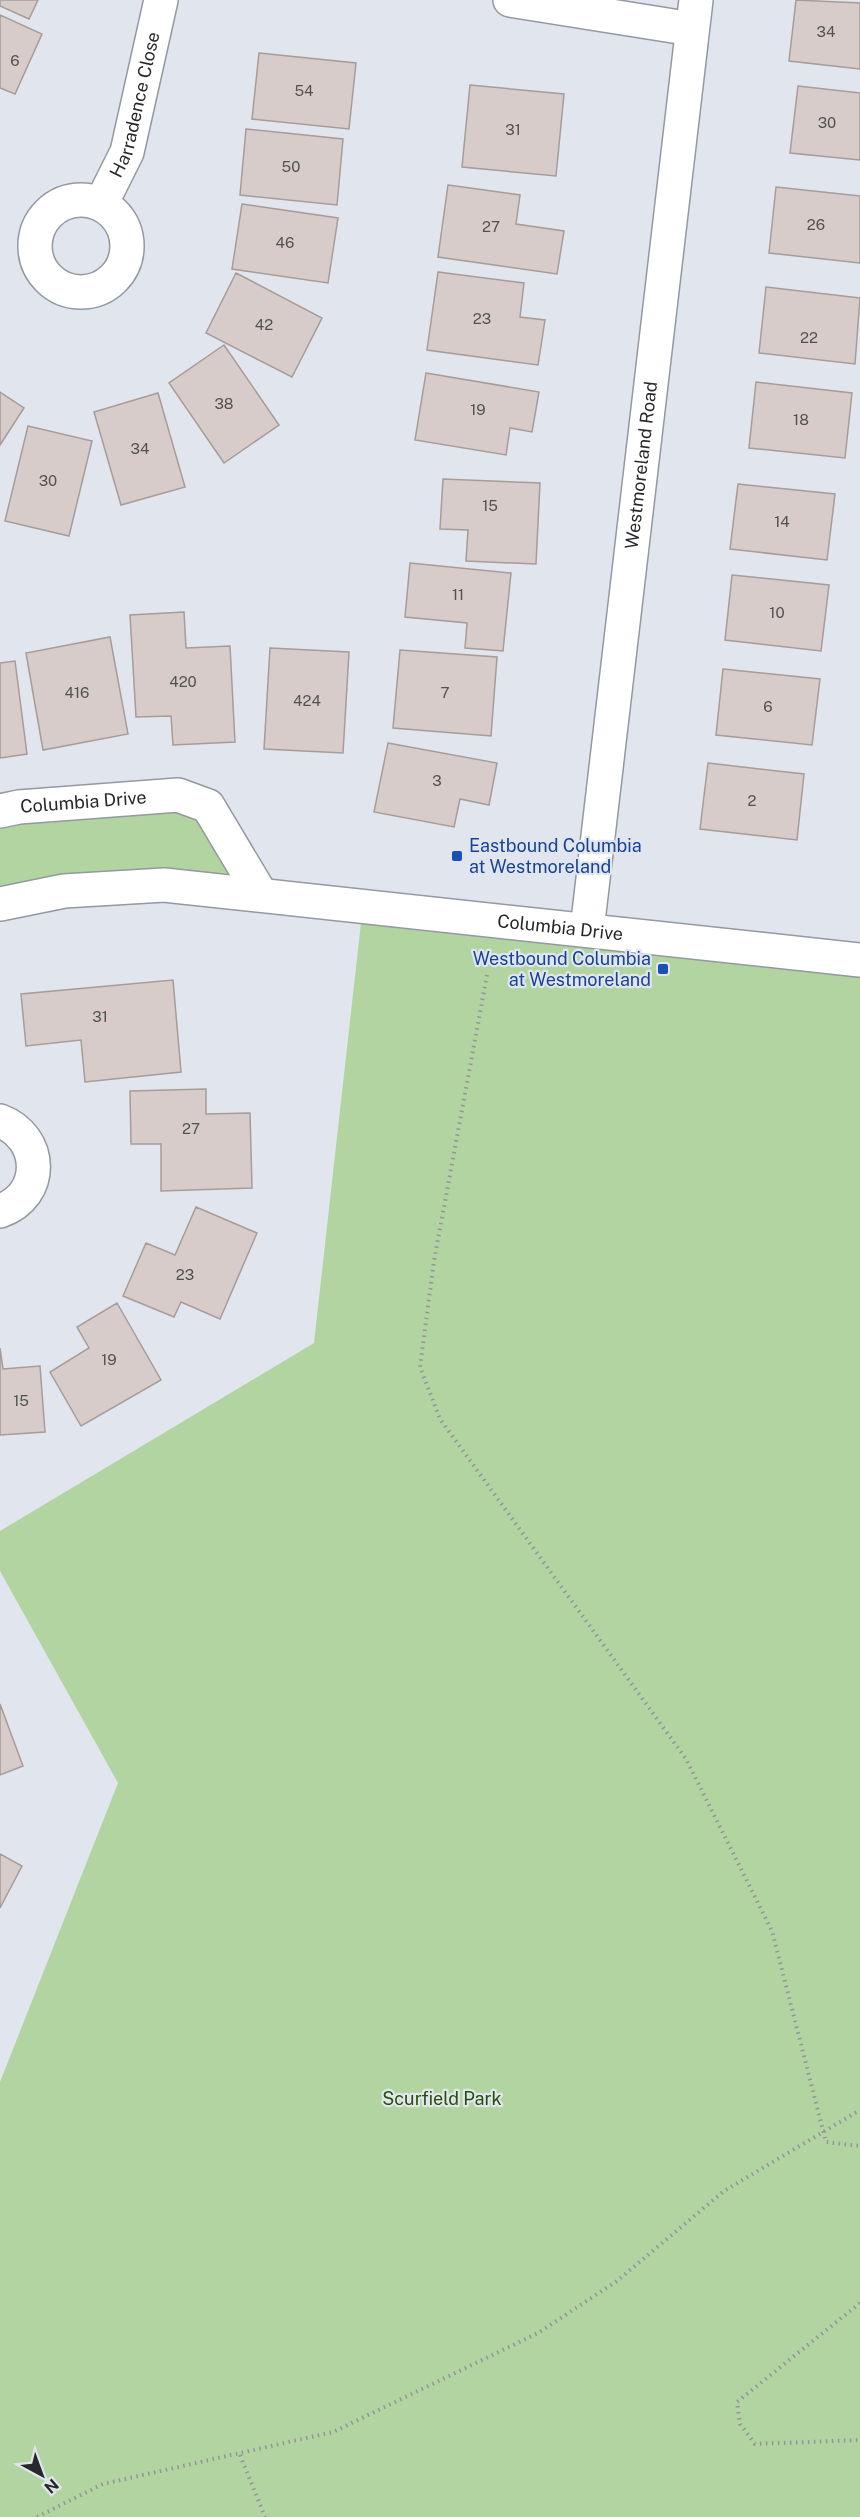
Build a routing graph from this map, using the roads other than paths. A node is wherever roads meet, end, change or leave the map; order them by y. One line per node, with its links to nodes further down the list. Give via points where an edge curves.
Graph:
1 (161, 0): 4 (street, Harradence Close, via 127,152)
2 (510, 0): 3 (street)
3 (694, 15): 8 (street, Westmoreland Road)
4 (101, 204)
5 (0, 811): 6 (street, Columbia Drive, via 178,795 208,806)
6 (260, 893): 7 (street, Columbia Drive, via 164,885 64,891); 8 (street, Columbia Drive)
7 (0, 904)
8 (587, 930): 9 (street, Columbia Drive)
9 (860, 960)
10 (0, 1121): 11 (street, via 16,1128 27,1140 35,1172 23,1197)
11 (0, 1211)

